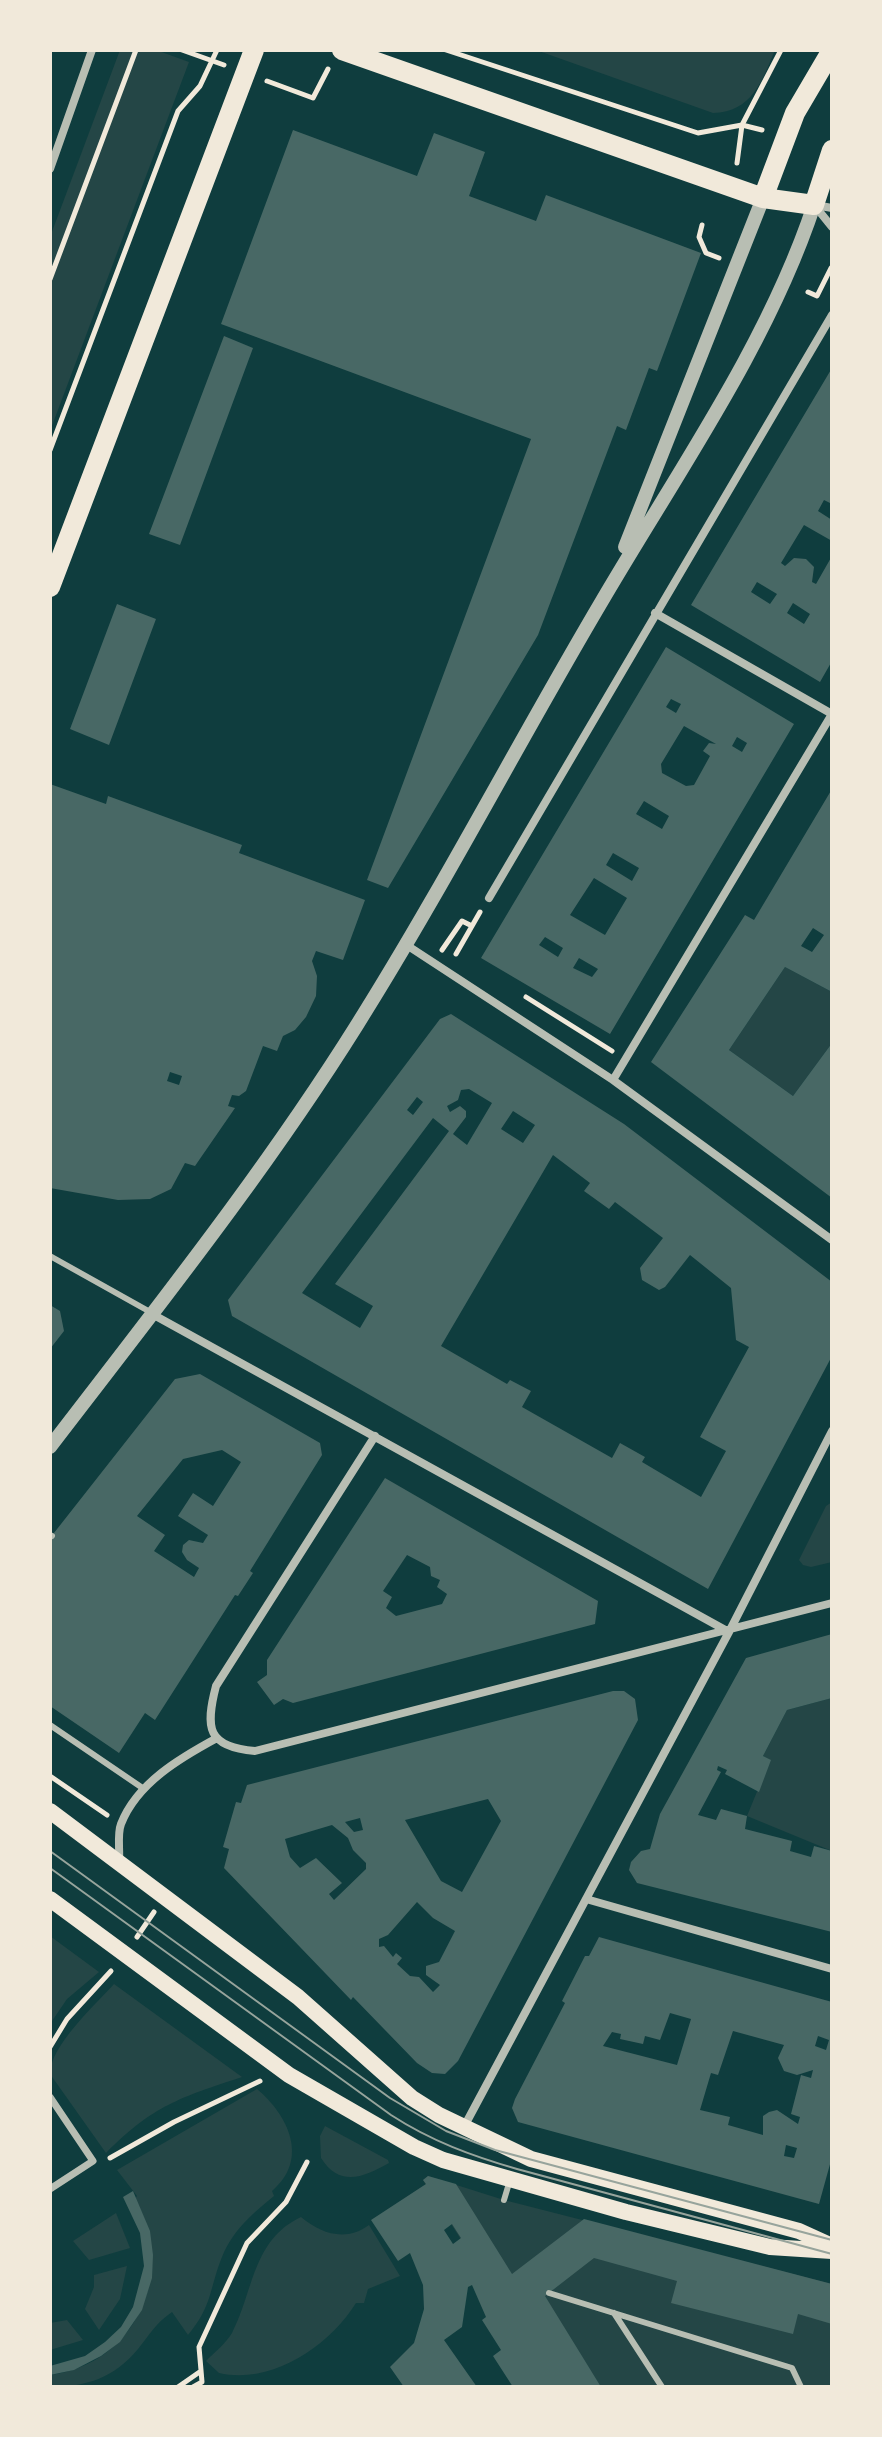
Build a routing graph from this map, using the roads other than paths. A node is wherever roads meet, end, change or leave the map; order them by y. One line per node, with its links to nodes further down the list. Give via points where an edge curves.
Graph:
1 (92, 50): 6 (street)
2 (254, 50): 11 (main road)
3 (342, 50): 7 (main road)
4 (832, 50): 7 (main road, via 795,113)
5 (832, 150): 8 (main road)
6 (50, 169)
7 (763, 198): 8 (main road); 12 (street)
8 (823, 207): 9 (street); 12 (street, via 772,310)
9 (832, 227)
10 (832, 315): 13 (street)
11 (50, 587)
12 (607, 592): 16 (street)
13 (655, 613): 14 (street); 15 (street)
14 (832, 714): 17 (street)
15 (489, 898)
16 (405, 944): 17 (street); 20 (street, via 302,1110)
17 (613, 1080): 18 (street)
18 (832, 1240)
19 (50, 1256): 20 (lane)
20 (152, 1314): 22 (street); 23 (street)
21 (832, 1431): 25 (street)
22 (375, 1436): 25 (street); 27 (street, via 216,1686 208,1717)
23 (50, 1447)
24 (832, 1603): 25 (street)
25 (729, 1632): 27 (street, via 255,1751 230,1749); 32 (street)
26 (50, 1725): 28 (lane)
27 (217, 1738): 28 (street, via 182,1757)
28 (144, 1789): 30 (street, via 121,1825)
29 (50, 1811): 30 (main road)
30 (119, 1861): 35 (main road, via 298,1997 412,2098)
31 (50, 1899): 36 (main road, via 289,2075 381,2131 443,2160)
32 (586, 1899): 33 (street); 35 (street)
33 (832, 1969)
34 (50, 2097): 37 (street, via 93,2161)
35 (465, 2125): 39 (main road, via 531,2159 799,2231)
36 (511, 2179): 38 (lane); 39 (main road, via 770,2247)
37 (50, 2189)
38 (504, 2200)
39 (832, 2248)
40 (549, 2293): 41 (lane)
41 (614, 2313): 42 (lane); 43 (lane, via 792,2368)
42 (662, 2387)
43 (801, 2387)

